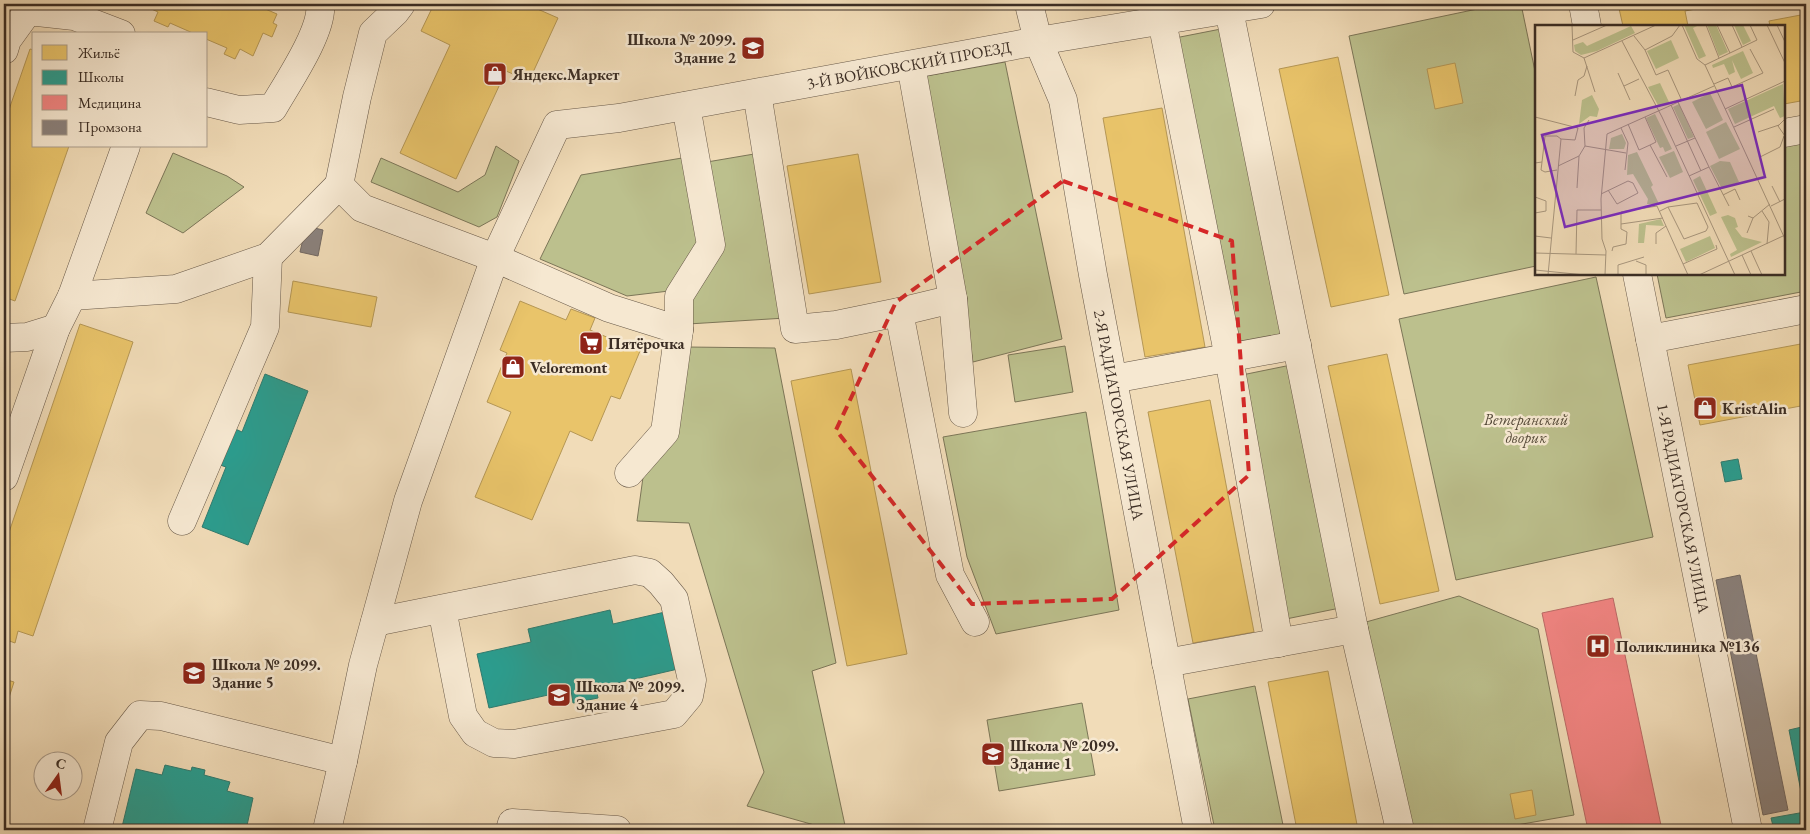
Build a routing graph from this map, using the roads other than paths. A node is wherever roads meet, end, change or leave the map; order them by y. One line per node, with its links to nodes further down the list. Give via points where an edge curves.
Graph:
1 (320, 4): 14 (street, via 321,12 306,51 273,108 239,110)
2 (402, 4): 19 (street, via 373,33)
3 (1029, 4): 10 (street, 2-Я РАДИАТОРСКАЯ УЛИЦА)
4 (1261, 4): 6 (street, 3-Й ВОЙКОВСКИЙ ПРОЕЗД)
5 (1583, 4): 8 (street)
6 (1229, 10): 7 (street, 3-Й ВОЙКОВСКИЙ ПРОЕЗД); 31 (street)
7 (1162, 21): 10 (street, 3-Й ВОЙКОВСКИЙ ПРОЕЗД); 32 (street)
8 (1587, 25)
9 (116, 32): 11 (street, via 74,16 28,11)
10 (1038, 41): 12 (street, 3-Й ВОЙКОВСКИЙ ПРОЕЗД); 33 (street, 2-Я РАДИАТОРСКАЯ УЛИЦА, via 1063,100)
11 (5, 44)
12 (911, 65): 13 (street, 3-Й ВОЙКОВСКИЙ ПРОЕЗД); 24 (street)
13 (757, 93): 15 (street, 3-Й ВОЙКОВСКИЙ ПРОЕЗД); 26 (street, via 794,329 836,325)
14 (208, 102)
15 (686, 106): 21 (street, 3-Й ВОЙКОВСКИЙ ПРОЕЗД, via 557,125); 28 (street, via 711,245 679,296)
16 (1806, 129): 17 (street)
17 (1785, 133)
18 (125, 148): 23 (street)
19 (338, 185): 20 (street); 21 (street, via 362,208)
20 (268, 257): 23 (street, via 176,289); 37 (street, via 265,327)
21 (495, 258): 28 (street, via 610,308); 39 (street, via 408,500)
22 (1637, 275): 30 (street, 1-Я РАДИАТОРСКАЯ УЛИЦА)
23 (72, 296): 27 (street)
24 (953, 299): 26 (street); 34 (street)
25 (1806, 309): 30 (street)
26 (899, 312): 40 (street, via 950,575)
27 (56, 328): 29 (street, via 27,337); 36 (street)
28 (679, 330): 35 (street, via 665,432)
29 (4, 338)
30 (1650, 339): 51 (street, 1-Я РАДИАТОРСКАЯ УЛИЦА)
31 (1297, 346): 32 (street); 41 (street)
32 (1228, 358): 33 (street); 42 (street)
33 (1113, 378): 43 (street, 2-Я РАДИАТОРСКАЯ УЛИЦА)
34 (963, 413)
35 (630, 473)
36 (4, 477)
37 (182, 521)
38 (442, 609): 38 (street, via 634,570 650,573 674,599 692,680 689,696 674,714 514,744 494,743 475,733 463,716); 39 (street)
39 (374, 622): 44 (street)
40 (975, 622)
41 (1354, 629): 42 (street); 50 (street)
42 (1280, 643): 43 (street)
43 (1166, 663): 49 (street, 2-Я РАДИАТОРСКАЯ УЛИЦА)
44 (343, 761): 45 (street, via 161,716 140,715 119,742); 46 (street)
45 (97, 830)
46 (326, 830)
47 (510, 830): 48 (street, via 512,823)
48 (617, 830)
49 (1198, 830)
50 (1400, 830)
51 (1748, 830)

